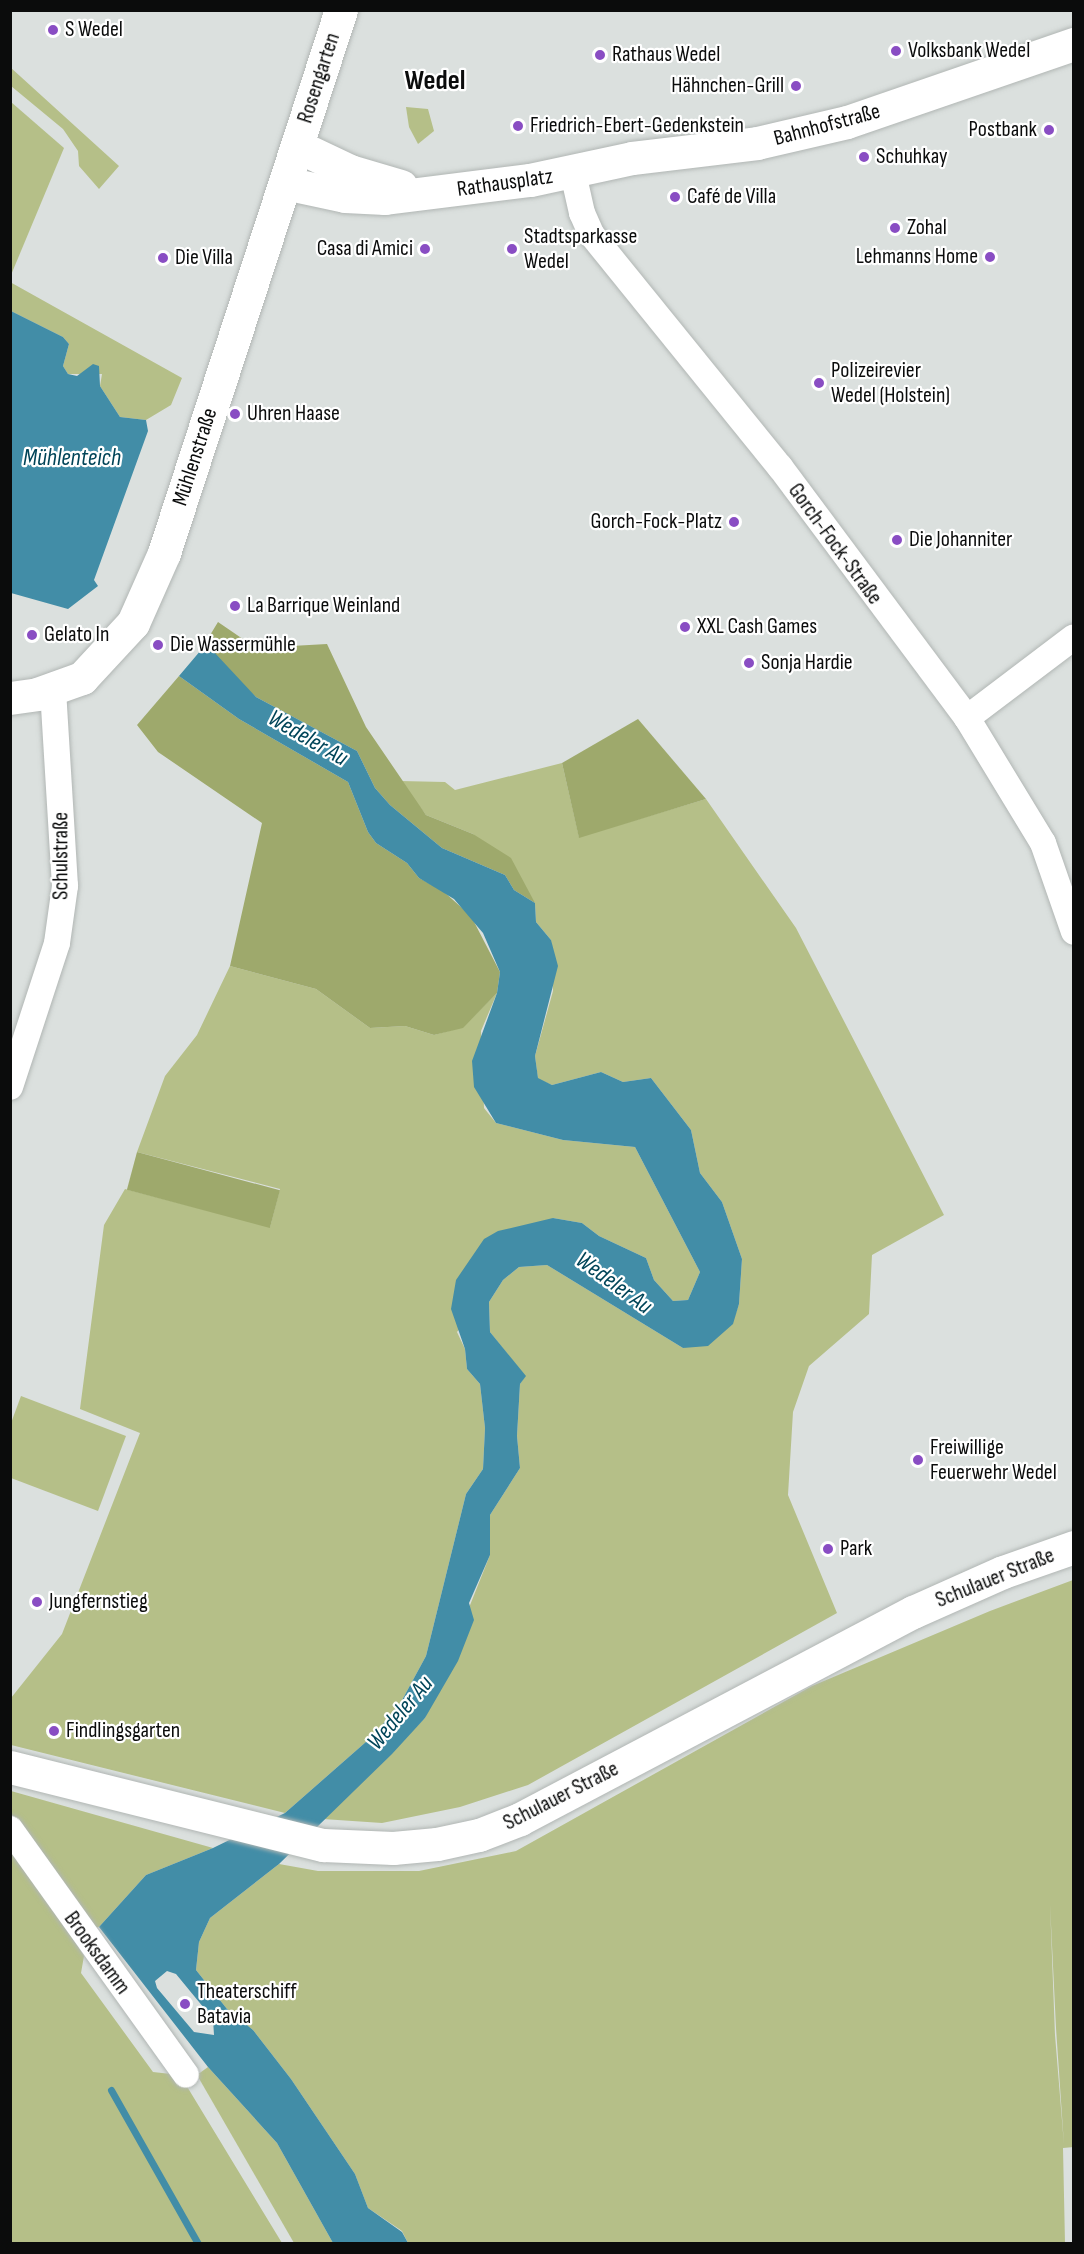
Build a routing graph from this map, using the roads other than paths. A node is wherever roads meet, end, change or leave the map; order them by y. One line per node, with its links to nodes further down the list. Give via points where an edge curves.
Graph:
1 (341, 10): 3 (street, Rosengarten)
2 (1074, 44): 4 (street, Bahnhofstraße, via 847,122 758,143 632,158)
3 (297, 146): 5 (street, Mühlenstraße); 6 (street, Rathausplatz, via 383,183)
4 (573, 173): 6 (street, Rathausplatz); 10 (street, Gorch-Fock-Straße, via 582,213 592,235 780,467)
5 (285, 183): 6 (street, Rathausplatz, via 369,198); 8 (street, Mühlenstraße, via 164,553 133,623 82,678)
6 (436, 192)
7 (1074, 637): 10 (street)
8 (53, 690): 9 (street, Mühlenstraße); 12 (street, Schulstraße, via 65,886 57,943)
9 (10, 698)
10 (967, 718): 11 (street, Gorch-Fock-Straße, via 1042,843)
11 (1074, 932)
12 (10, 1087)
13 (1074, 1547): 14 (street, Schulauer Straße, via 1003,1572 913,1612 520,1819 479,1835 437,1844 393,1848 323,1845)
14 (10, 1767)
15 (10, 1829): 16 (street, Brooksdamm)
16 (186, 2074)

